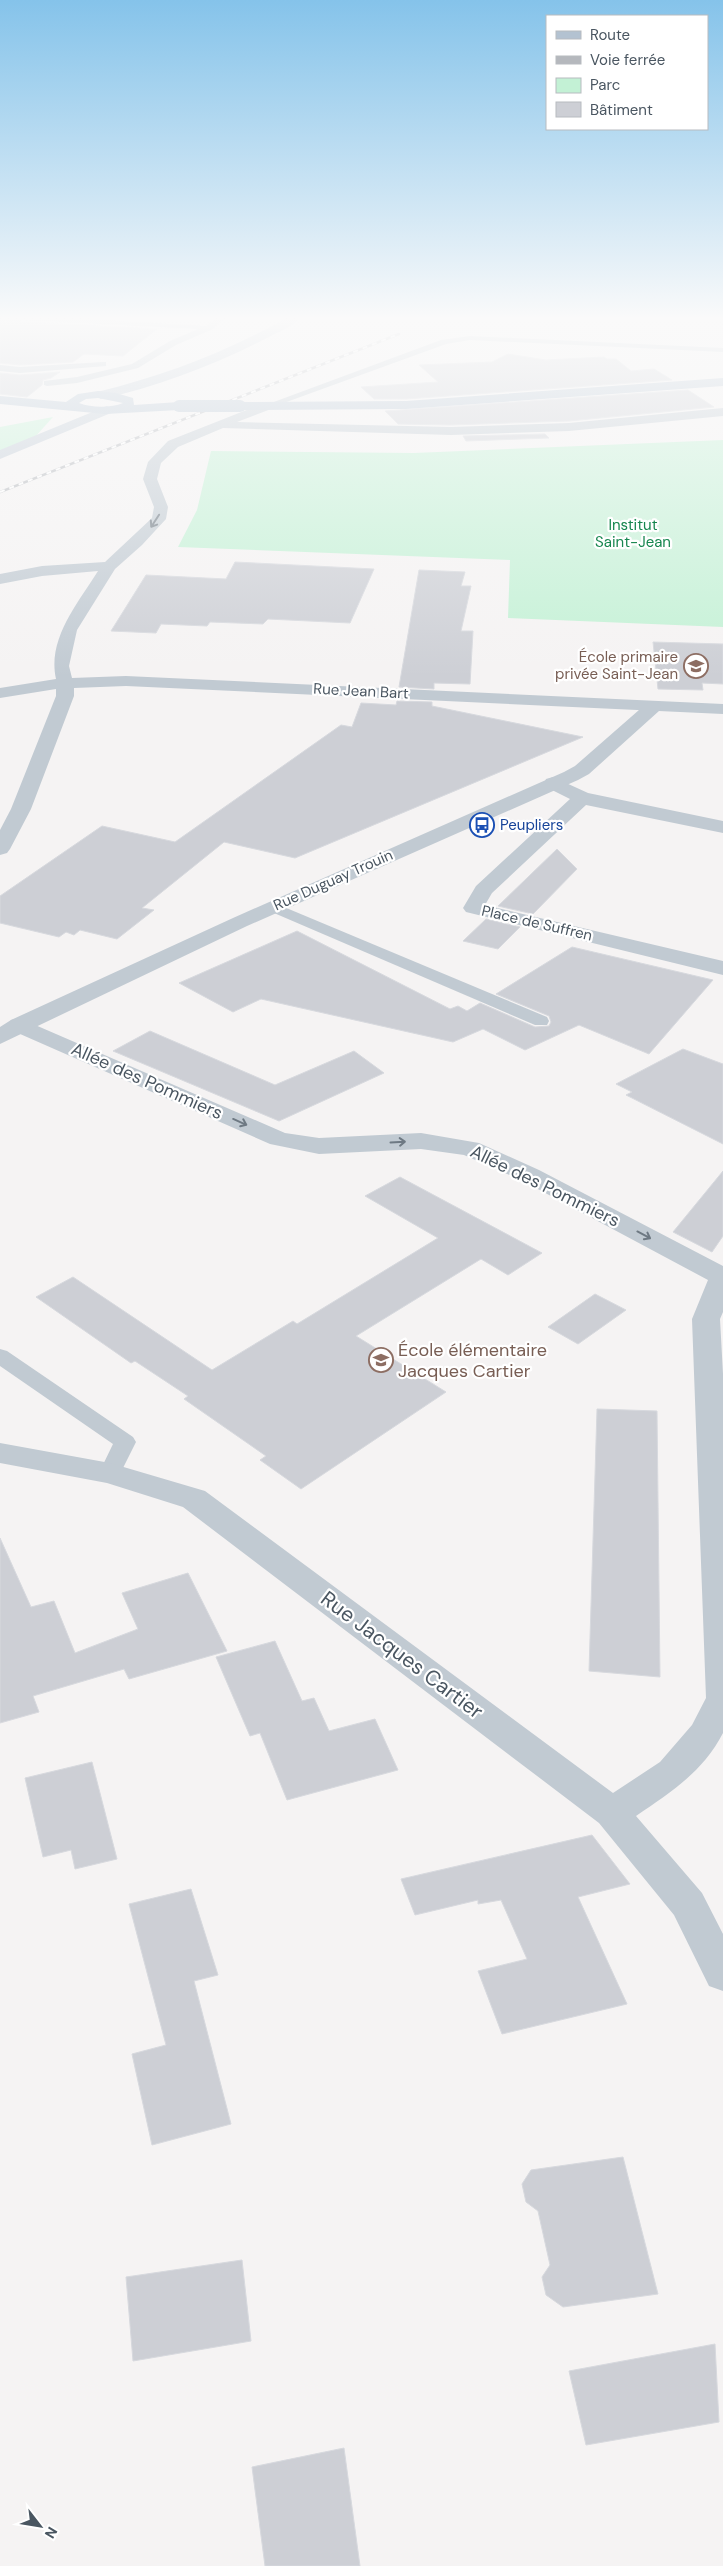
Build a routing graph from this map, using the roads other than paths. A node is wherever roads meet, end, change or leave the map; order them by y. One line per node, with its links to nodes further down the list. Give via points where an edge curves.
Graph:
1 (43, 438): 3 (main road)
2 (187, 438): 4 (street, one-way to 4, via 173,444 155,462 150,479 161,507 159,518)
3 (0, 455)
4 (109, 566): 5 (street, via 42,571); 6 (street, via 69,630 60,666)
5 (0, 579)
6 (65, 683): 7 (street, Rue Jean Bart); 8 (street, Rue Jean Bart, via 126,681 232,685); 13 (street, via 65,696 21,809)
7 (0, 693)
8 (653, 707): 9 (street, Rue Jean Bart); 10 (street, Rue Duguay Trouin, via 582,770)
9 (723, 709)
10 (553, 783): 11 (street); 14 (street, Rue Duguay Trouin)
11 (582, 798): 12 (street); 15 (street, Place de Suffren, via 483,890 473,908)
12 (723, 827)
13 (0, 849)
14 (272, 907): 16 (lane); 17 (street, Rue Duguay Trouin)
15 (723, 968)
16 (541, 1021)
17 (9, 1031): 18 (street, Allée des Pommiers, one-way to 18, via 279,1139 319,1146 421,1141 470,1148 530,1175)
18 (723, 1277): 22 (street, via 706,1319 723,1698 705,1734 673,1772)
19 (0, 1356): 21 (lane, via 125,1442)
20 (0, 1453): 21 (street, Rue Jacques Cartier)
21 (110, 1473): 22 (street, Rue Jacques Cartier, via 194,1499)
22 (612, 1813): 23 (street, Rue Jacques Cartier, via 688,1904)
23 (723, 1974)

